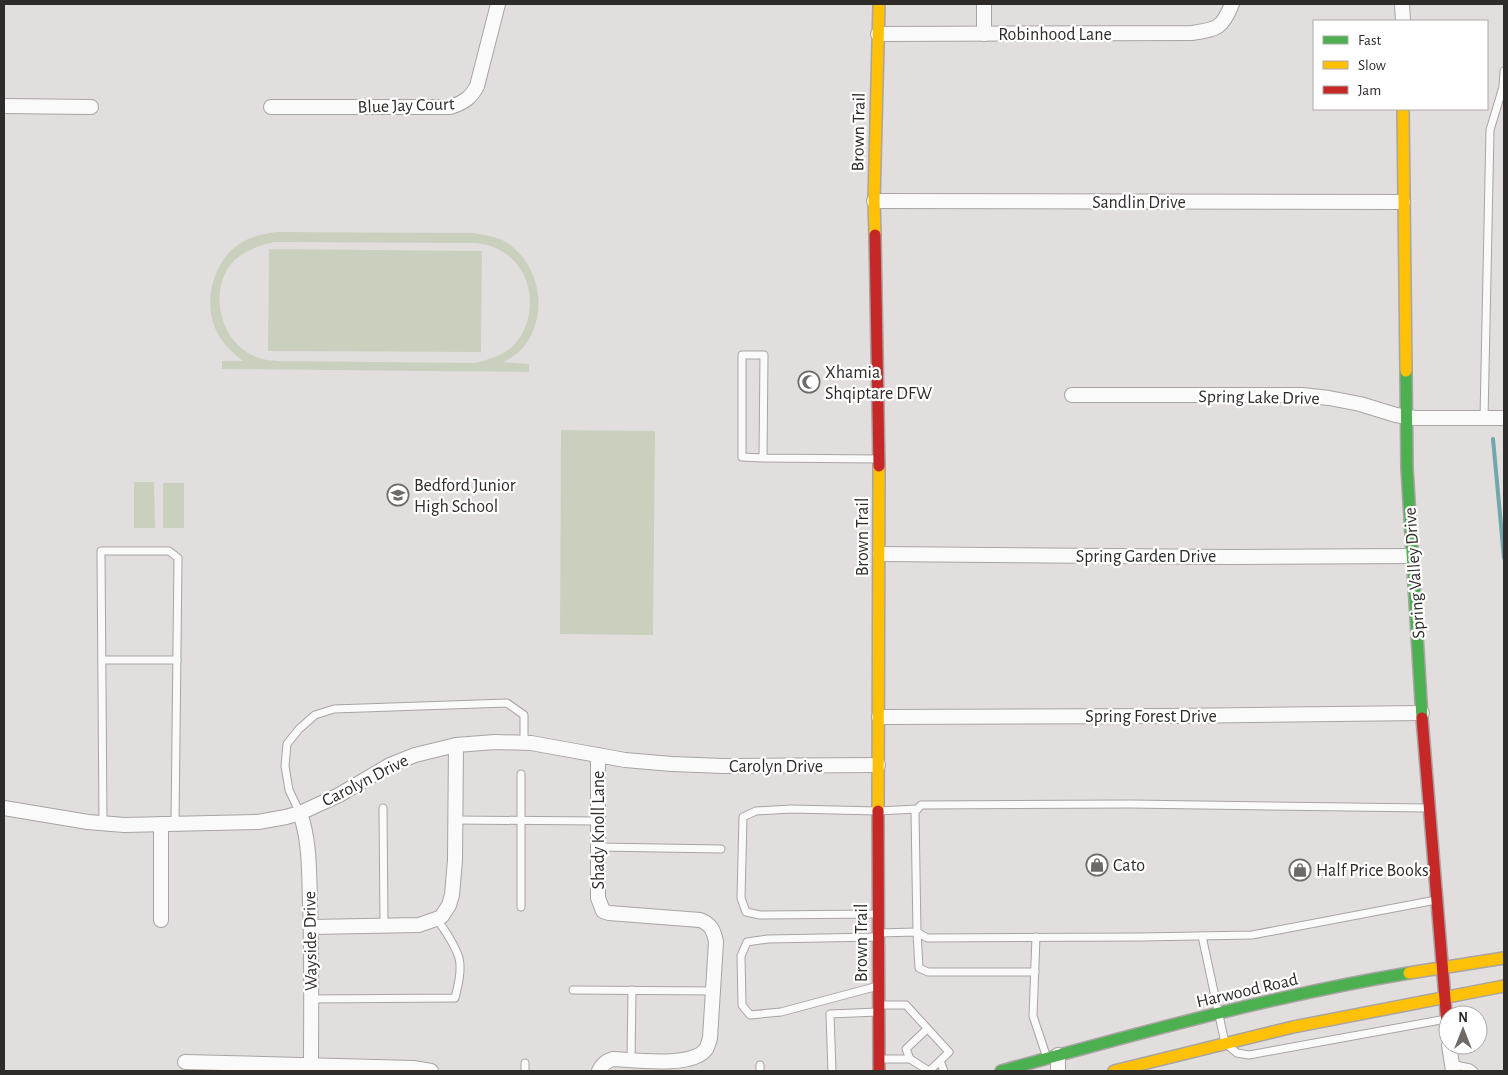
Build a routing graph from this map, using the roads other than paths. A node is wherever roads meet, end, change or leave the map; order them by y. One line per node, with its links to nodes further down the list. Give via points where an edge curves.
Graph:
1 (498, 4): 12 (street, Blue Jay Court, via 477,86 462,104 450,107)
2 (878, 4): 7 (street, Brown Trail)
3 (984, 4): 8 (street)
4 (1232, 4): 8 (street, Robinhood Lane, via 1218,27 1192,33)
5 (1402, 4): 6 (street)
6 (1402, 20)
7 (878, 34): 8 (street, Robinhood Lane); 14 (street, Brown Trail)
8 (984, 34)
9 (1504, 71): 18 (lane, via 1503,87 1490,130)
10 (4, 106): 11 (street)
11 (91, 107)
12 (271, 107)
13 (1403, 110): 15 (street, Spring Valley Drive)
14 (874, 201): 15 (street, Sandlin Drive); 21 (street, Brown Trail)
15 (1403, 202): 17 (street, Spring Valley Drive)
16 (1072, 395): 17 (street, Spring Lake Drive, via 1302,395 1352,403)
17 (1406, 417): 18 (street, Spring Lake Drive); 23 (street, Spring Valley Drive)
18 (1484, 418): 19 (street, Spring Lake Drive)
19 (1504, 418)
20 (763, 458): 20 (lane, via 764,355 742,355 742,457); 21 (lane)
21 (879, 459): 22 (street, Brown Trail)
22 (880, 554): 23 (street, Spring Garden Drive); 27 (street, Brown Trail)
23 (1413, 556): 26 (street, Spring Valley Drive)
24 (102, 660): 25 (lane); 25 (lane, via 101,551 169,551 178,558); 42 (lane)
25 (177, 660): 44 (lane)
26 (1422, 713): 27 (street, Spring Forest Drive); 35 (street, Spring Valley Drive)
27 (879, 717): 31 (street, Brown Trail)
28 (524, 743): 29 (street, Carolyn Drive); 30 (street, Carolyn Drive); 38 (lane, via 524,715 507,703 334,709 315,716 287,744 289,790)
29 (456, 745): 38 (street, Carolyn Drive, via 390,765 339,795); 39 (street)
30 (598, 755): 31 (street, Carolyn Drive, via 625,760 723,766); 41 (street, Shady Knoll Lane)
31 (878, 765): 37 (street, Brown Trail)
32 (521, 774): 40 (lane)
33 (4, 808): 42 (street, Carolyn Drive)
34 (383, 808): 52 (lane)
35 (1430, 808): 36 (lane, via 1110,804 921,805); 47 (street, Spring Valley Drive)
36 (917, 809): 37 (lane); 54 (lane)
37 (878, 811): 49 (street, Brown Trail); 49 (lane, via 773,810 756,811 743,817 741,898 746,912 760,915)
38 (300, 812): 44 (street, Carolyn Drive, via 258,822); 53 (street, Wayside Drive, via 309,862)
39 (455, 820): 40 (lane); 50 (street, via 452,895 449,905)
40 (521, 820): 41 (lane); 48 (lane)
41 (598, 821): 45 (street, Shady Knoll Lane)
42 (103, 823): 43 (street, Carolyn Drive)
43 (161, 824): 44 (street, Carolyn Drive); 51 (street)
44 (175, 824)
45 (598, 847): 46 (lane); 65 (street, Shady Knoll Lane, via 598,898 603,911 707,922 714,931 716,942)
46 (721, 848)
47 (1438, 899): 56 (lane, via 1252,935); 59 (street, Spring Valley Drive)
48 (521, 907)
49 (878, 914): 55 (street, Brown Trail)
50 (437, 919): 52 (street, via 419,924); 67 (lane, via 459,959 455,998)
51 (161, 920)
52 (384, 925): 53 (street)
53 (311, 927): 67 (street, Wayside Drive)
54 (917, 932): 55 (lane); 57 (lane, via 928,938); 60 (lane, via 919,968 928,972)
55 (878, 935): 61 (street, Brown Trail); 61 (lane, via 768,938 746,942 741,956 742,1005 750,1015 781,1012)
56 (1202, 936): 57 (lane); 70 (lane)
57 (1036, 938): 60 (lane)
58 (1504, 958): 59 (street, Harwood Road)
59 (1442, 969): 66 (street, Spring Valley Drive); 70 (street, Harwood Road, via 1355,983)
60 (1034, 972): 75 (lane, via 1033,1016)
61 (878, 986): 69 (street, Brown Trail)
62 (1504, 986): 66 (street)
63 (573, 990): 64 (lane)
64 (632, 990): 65 (lane); 77 (lane)
65 (713, 992): 77 (street, Shady Knoll Lane, via 710,1038 706,1050 680,1062)
66 (1444, 997): 68 (street, Spring Valley Drive); 73 (street)
67 (311, 999): 83 (street, Wayside Drive)
68 (1445, 1005)
69 (879, 1008): 72 (lane, via 906,1006); 80 (street, Brown Trail); 87 (lane, via 830,1014)
70 (1219, 1014): 73 (lane); 75 (street, Harwood Road)
71 (1438, 1020): 73 (lane, via 1249,1055 1237,1053)
72 (926, 1029): 76 (lane, via 906,1049); 78 (lane, via 949,1052)
73 (1226, 1043): 81 (street)
74 (1450, 1055): 82 (street)
75 (1052, 1057): 89 (street, Harwood Road); 90 (street)
76 (910, 1059): 78 (lane, via 928,1071); 80 (lane)
77 (631, 1060): 86 (street, Shady Knoll Lane, via 613,1059 605,1062)
78 (940, 1061): 88 (lane)
79 (185, 1062): 83 (street)
80 (879, 1065)
81 (1156, 1066): 91 (street)
82 (1452, 1068): 92 (lane)
83 (311, 1069): 84 (street)
84 (385, 1069): 85 (street)
85 (431, 1071)
86 (599, 1071)
87 (832, 1071)
88 (944, 1071)
89 (1001, 1071)
90 (1058, 1071)
91 (1114, 1071)
92 (1474, 1071)

